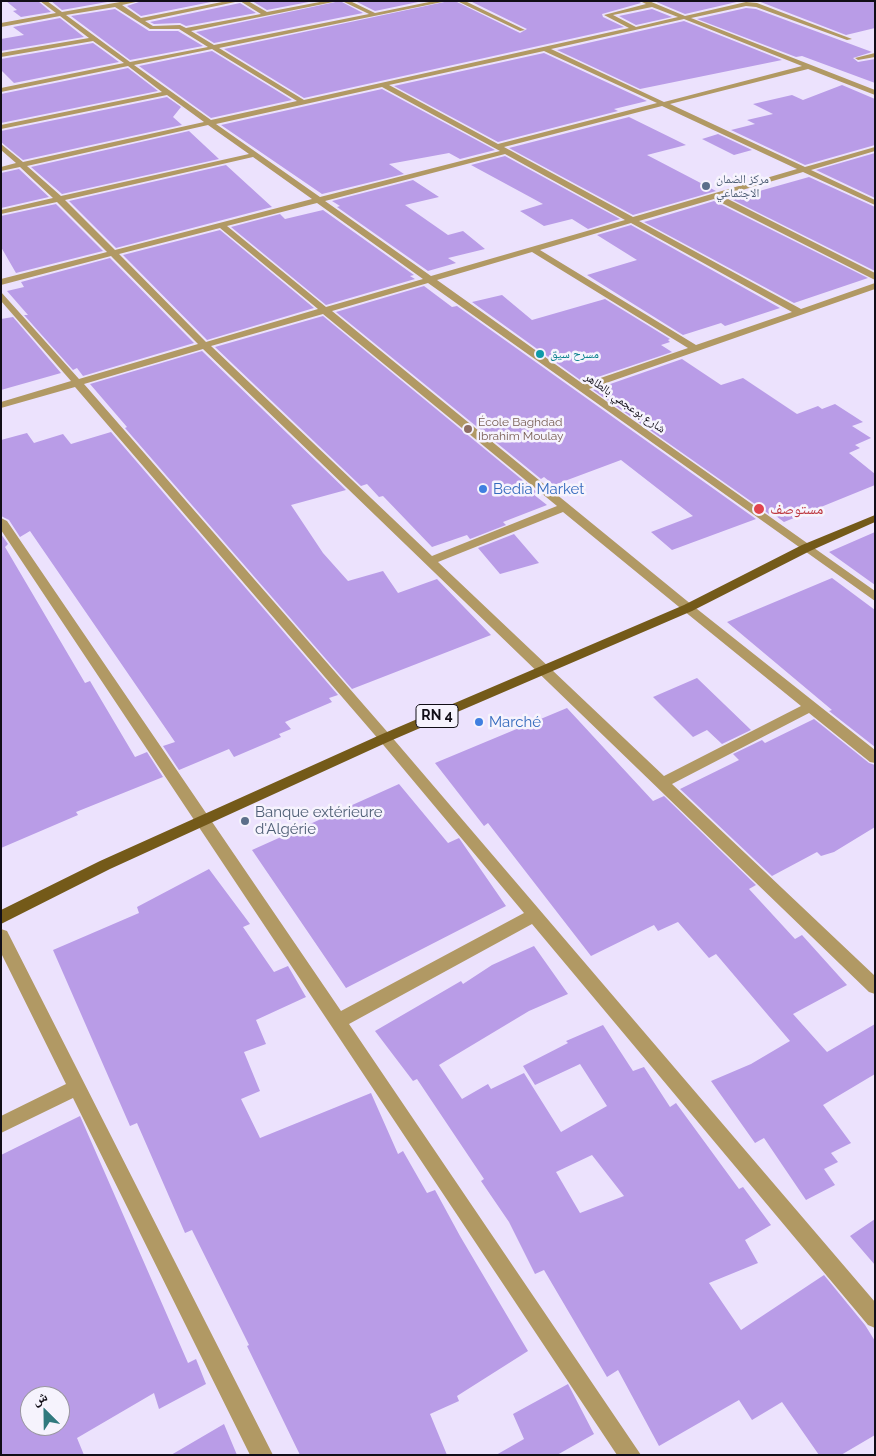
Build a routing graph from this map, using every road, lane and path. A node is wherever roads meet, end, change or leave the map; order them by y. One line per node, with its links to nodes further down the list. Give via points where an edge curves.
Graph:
1 (43, 1): 13 (street, شارع بوعجمي بالطاهر)
2 (137, 1): 10 (street)
3 (237, 1): 16 (street)
4 (242, 1): 12 (street)
5 (335, 1): 12 (street)
6 (345, 1): 14 (street)
7 (444, 1): 14 (street)
8 (460, 1): 20 (street)
9 (643, 1): 11 (street)
10 (117, 5): 13 (street); 16 (street)
11 (651, 5): 15 (street); 18 (street, via 607,15)
12 (266, 14): 19 (street)
13 (61, 15): 17 (street); 21 (street, شارع بوعجمي بالطاهر)
14 (375, 15): 23 (street)
15 (684, 18): 18 (street); 22 (street, via 752,4); 29 (street)
16 (139, 20): 19 (street, via 154,29 176,27)
17 (1, 25)
18 (636, 29): 24 (street)
19 (185, 30): 23 (street)
20 (522, 30)
21 (94, 39): 26 (street); 28 (street, شارع بوعجمي بالطاهر)
22 (849, 39)
23 (214, 47): 28 (street); 34 (street)
24 (546, 49): 30 (street); 35 (street)
25 (875, 55): 27 (street)
26 (1, 56)
27 (858, 58)
28 (128, 64): 31 (street); 32 (street, شارع بوعجمي بالطاهر)
29 (806, 67): 33 (street); 35 (street)
30 (384, 85): 34 (street); 39 (street)
31 (1, 90)
32 (168, 93): 36 (street, شارع بوعجمي بالطاهر); 37 (street)
33 (875, 93)
34 (304, 103): 36 (street)
35 (662, 103): 39 (street); 45 (street)
36 (211, 124): 42 (street, شارع بوعجمي بالطاهر); 43 (street)
37 (1, 128)
38 (1, 146): 43 (street)
39 (496, 147): 41 (street)
40 (875, 149): 45 (street)
41 (505, 152): 48 (street); 51 (street)
42 (254, 155): 47 (street); 48 (street, شارع بوعجمي بالطاهر)
43 (20, 165): 44 (street); 47 (street)
44 (1, 169)
45 (804, 170): 46 (street); 49 (street)
46 (715, 196): 51 (street); 55 (street)
47 (58, 199): 50 (street); 54 (street)
48 (319, 200): 52 (street); 56 (street, شارع بوعجمي بالطاهر)
49 (875, 203)
50 (1, 212)
51 (634, 220): 53 (street); 61 (street)
52 (222, 226): 54 (street); 60 (street)
53 (533, 249): 56 (street); 63 (street)
54 (112, 254): 57 (street); 62 (street)
55 (875, 277)
56 (428, 280): 60 (street); 65 (street, شارع بوعجمي بالطاهر)
57 (1, 282)
58 (875, 286): 61 (street)
59 (1, 295): 64 (street)
60 (326, 309): 62 (street); 67 (street)
61 (800, 312): 63 (street)
62 (204, 345): 64 (street); 71 (street)
63 (695, 348): 65 (street)
64 (75, 383): 66 (street); 76 (street)
65 (582, 388): 70 (street, شارع بوعجمي بالطاهر)
66 (1, 404)
67 (565, 507): 71 (street); 73 (street)
68 (875, 518): 70 (main road, RN 4)
69 (1, 521): 79 (street)
70 (806, 548): 72 (street, شارع بوعجمي بالطاهر); 73 (main road, RN 4)
71 (430, 561): 74 (street)
72 (875, 597)
73 (688, 608): 74 (main road, RN 4); 75 (street)
74 (543, 669): 76 (main road, RN 4); 78 (street)
75 (811, 706): 77 (street); 78 (street)
76 (385, 738): 79 (main road, RN 4); 80 (street)
77 (875, 758)
78 (662, 783): 83 (street)
79 (202, 821): 81 (main road, RN 4, via 105,865); 84 (street)
80 (534, 915): 84 (street); 87 (street)
81 (1, 918)
82 (1, 936): 85 (street)
83 (875, 987)
84 (338, 1022): 89 (street)
85 (77, 1087): 86 (street); 88 (street)
86 (1, 1125)
87 (875, 1318)
88 (262, 1455)
89 (630, 1455)

